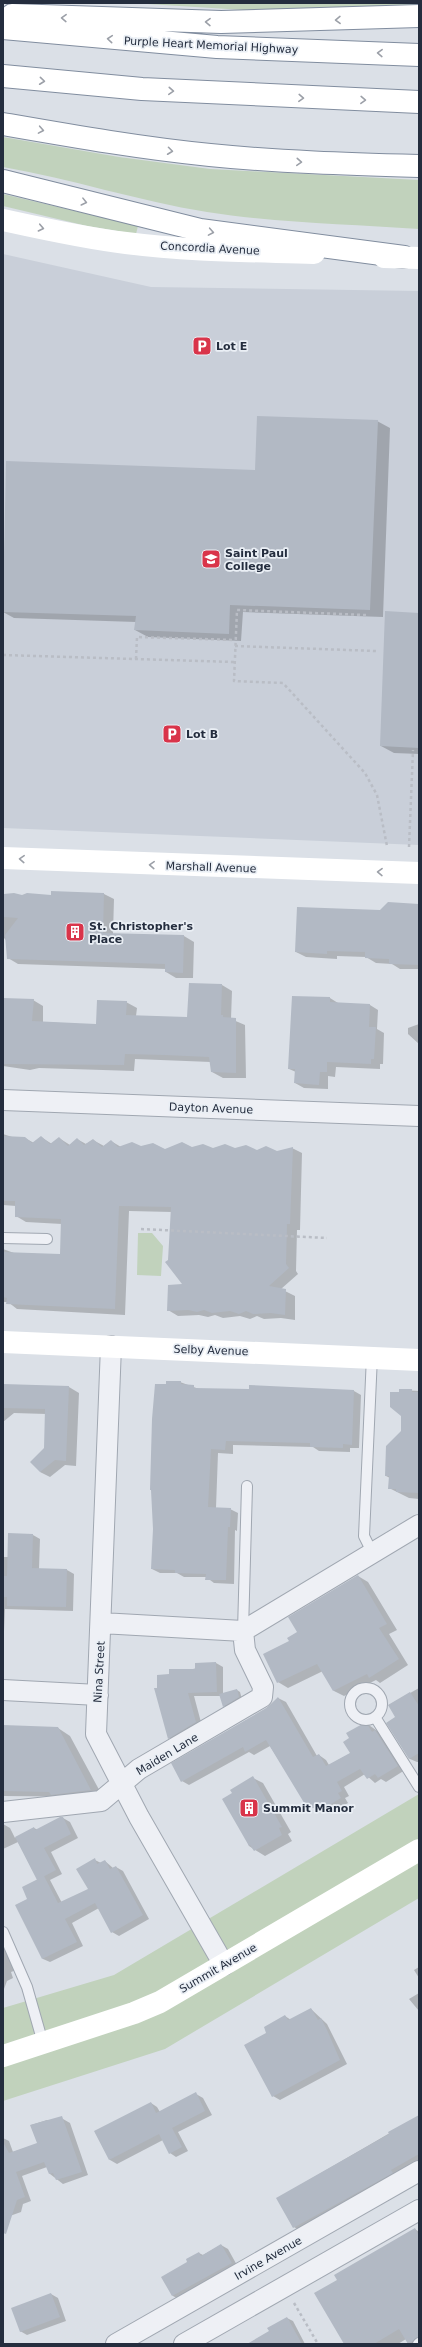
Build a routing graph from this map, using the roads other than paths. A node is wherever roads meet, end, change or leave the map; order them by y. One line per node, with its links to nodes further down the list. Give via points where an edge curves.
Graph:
1 (3, 15): 2 (main road, one-way to 1, via 221,22)
2 (419, 16)
3 (3, 28): 4 (main road, Purple Heart Memorial Highway, one-way to 3, via 217,47)
4 (419, 55)
5 (3, 76): 6 (main road, one-way to 6, via 149,90)
6 (419, 102)
7 (3, 124): 8 (main road, one-way to 8, via 121,144 210,155 311,163)
8 (419, 166)
9 (3, 181): 11 (main road, one-way to 11, via 200,230)
10 (3, 220): 11 (main road, Concordia Avenue, one-way to 11, via 128,243 195,249)
11 (412, 258)
12 (3, 858): 13 (main road, Marshall Avenue, one-way to 12)
13 (419, 873)
14 (3, 1100): 15 (street, Dayton Avenue)
15 (419, 1116)
16 (3, 1238): 17 (lane)
17 (48, 1239)
18 (3, 1342): 19 (main road, Selby Avenue)
19 (111, 1346): 20 (main road, Selby Avenue); 25 (street, Nina Street)
20 (372, 1356): 21 (main road, Selby Avenue); 24 (lane, via 364,1536)
21 (419, 1360)
22 (247, 1486): 26 (lane)
23 (419, 1525): 24 (street)
24 (372, 1554): 26 (street)
25 (101, 1622): 26 (street); 28 (street, Nina Street)
26 (243, 1631): 30 (street, Maiden Lane, via 245,1650 263,1687 262,1697)
27 (3, 1690): 28 (street)
28 (98, 1695): 30 (street, Nina Street, via 96,1734)
29 (376, 1717): 31 (lane)
30 (121, 1783): 32 (street, Maiden Lane, via 101,1801); 35 (street, Nina Street)
31 (419, 1787)
32 (3, 1812)
33 (419, 1850): 35 (main road, Summit Avenue)
34 (3, 1932): 36 (lane, via 27,1987)
35 (224, 1965): 36 (main road, Summit Avenue, via 160,2002)
36 (43, 2043): 37 (main road, Summit Avenue)
37 (3, 2056)
38 (419, 2171): 40 (street, Irvine Avenue)
39 (419, 2210): 41 (street)
40 (116, 2344)
41 (184, 2344)

